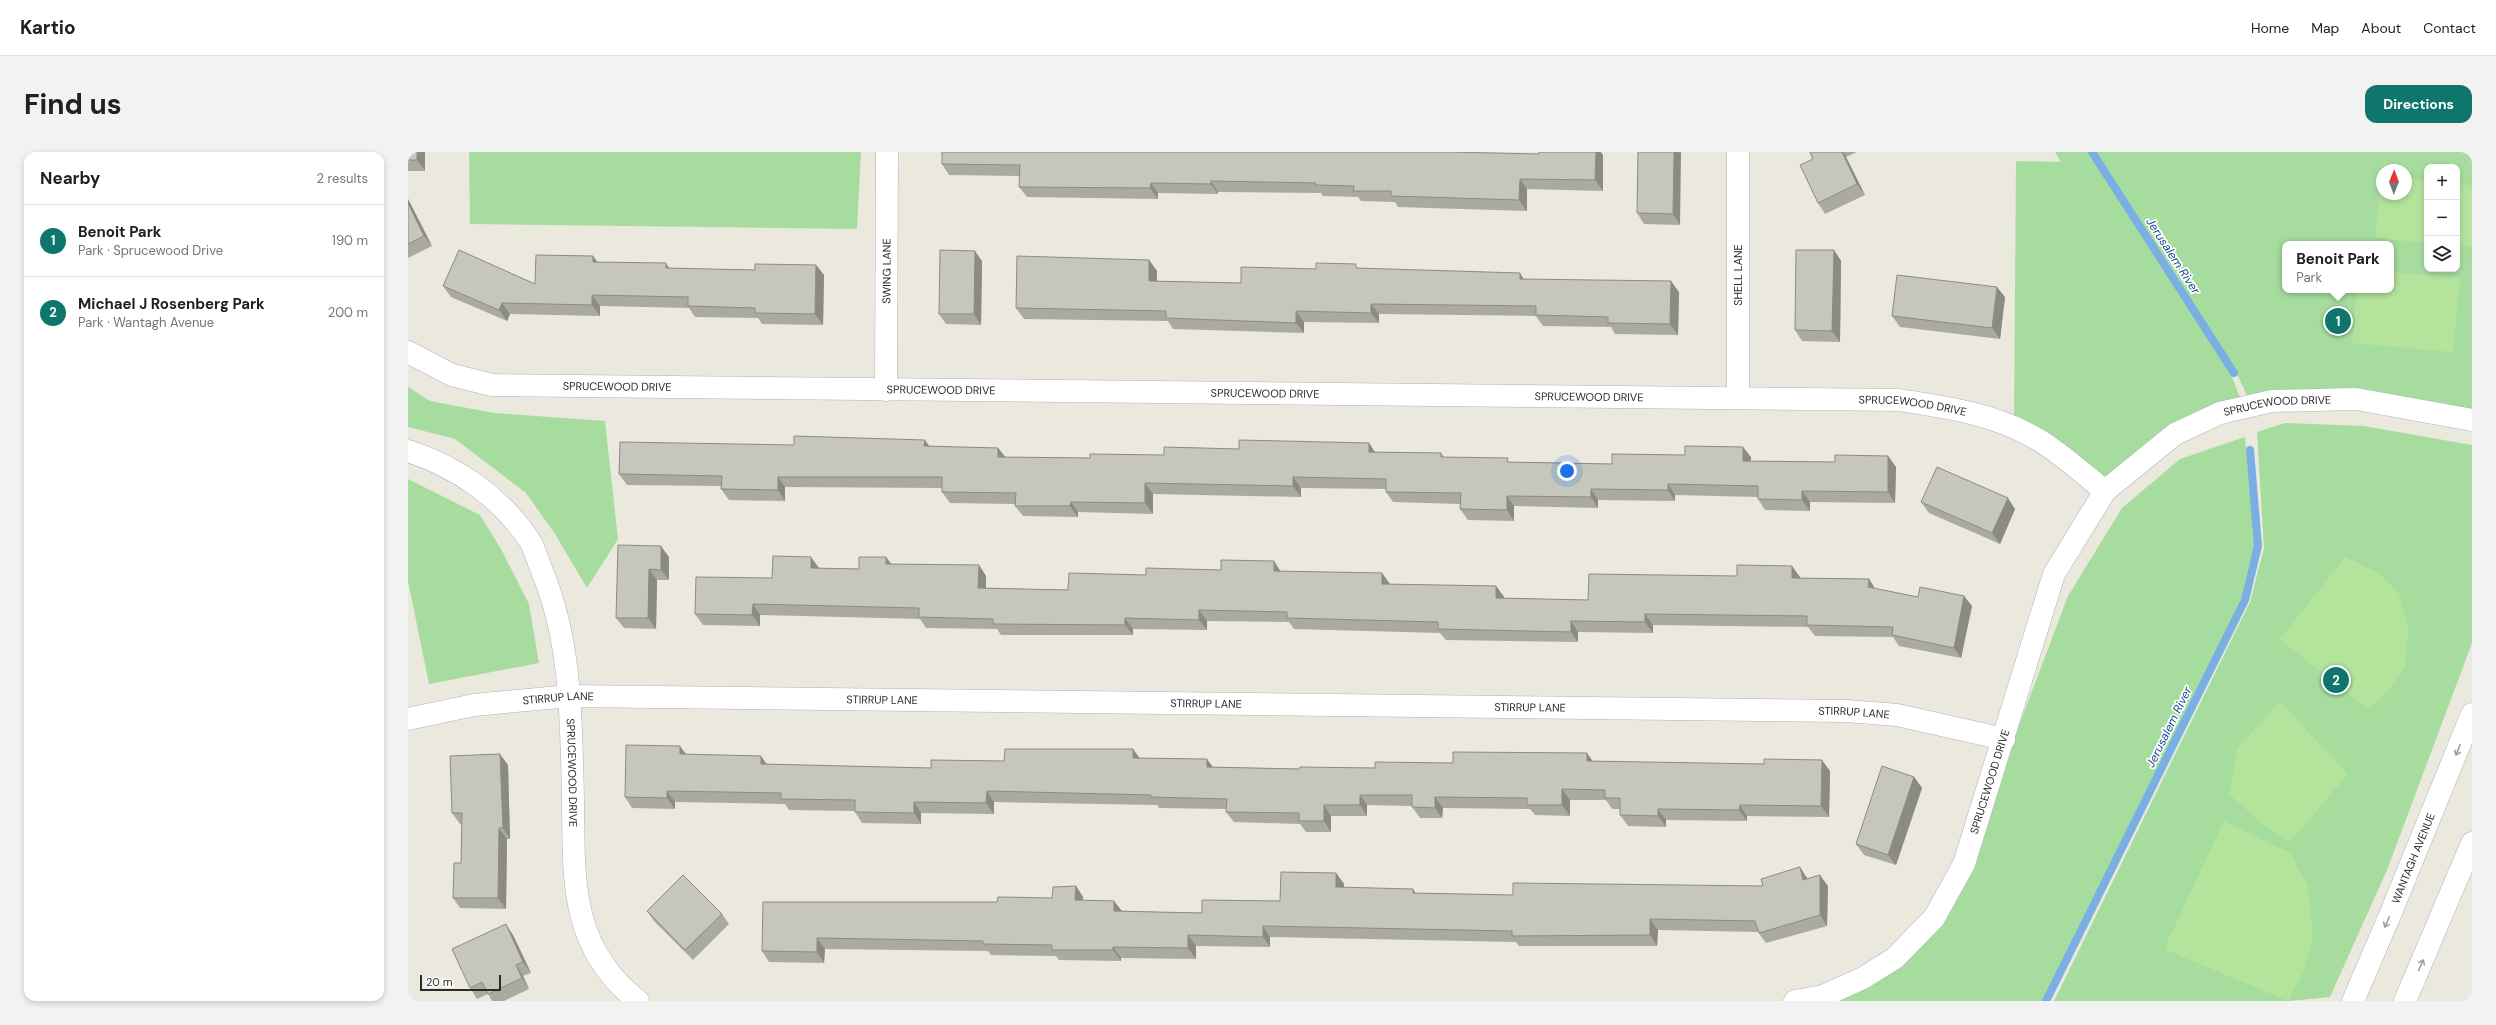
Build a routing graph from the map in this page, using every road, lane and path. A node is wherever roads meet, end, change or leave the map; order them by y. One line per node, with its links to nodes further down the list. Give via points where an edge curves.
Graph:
1 (887, 152): 4 (street, SWING LANE)
2 (1738, 152): 5 (street, SHELL LANE)
3 (408, 352): 4 (street, SPRUCEWOOD DRIVE, via 452,375 492,385)
4 (886, 390): 5 (street, SPRUCEWOOD DRIVE)
5 (1738, 398): 8 (street, SPRUCEWOOD DRIVE, via 1899,400 1944,406 1990,418 2036,439)
6 (2472, 420): 8 (street, SPRUCEWOOD DRIVE, via 2356,399 2272,401 2220,413 2175,434)
7 (408, 451): 9 (street, SPRUCEWOOD DRIVE, via 434,460 478,485 506,512 530,542 555,601)
8 (2105, 491): 12 (street, SPRUCEWOOD DRIVE, via 2054,574)
9 (570, 696): 11 (street, STIRRUP LANE, via 474,705); 12 (street, STIRRUP LANE, via 1847,710 1897,715); 14 (street, SPRUCEWOOD DRIVE, via 574,879 580,914 598,959 621,988)
10 (2472, 714): 16 (street, WANTAGH AVENUE, one-way to 16)
11 (408, 718)
12 (2004, 739): 15 (street, SPRUCEWOOD DRIVE, via 1964,864 1934,918 1895,958 1863,978 1824,996)
13 (2472, 843): 17 (street, one-way to 13)
14 (638, 1001)
15 (1795, 1001)
16 (2353, 1001)
17 (2405, 1001)

